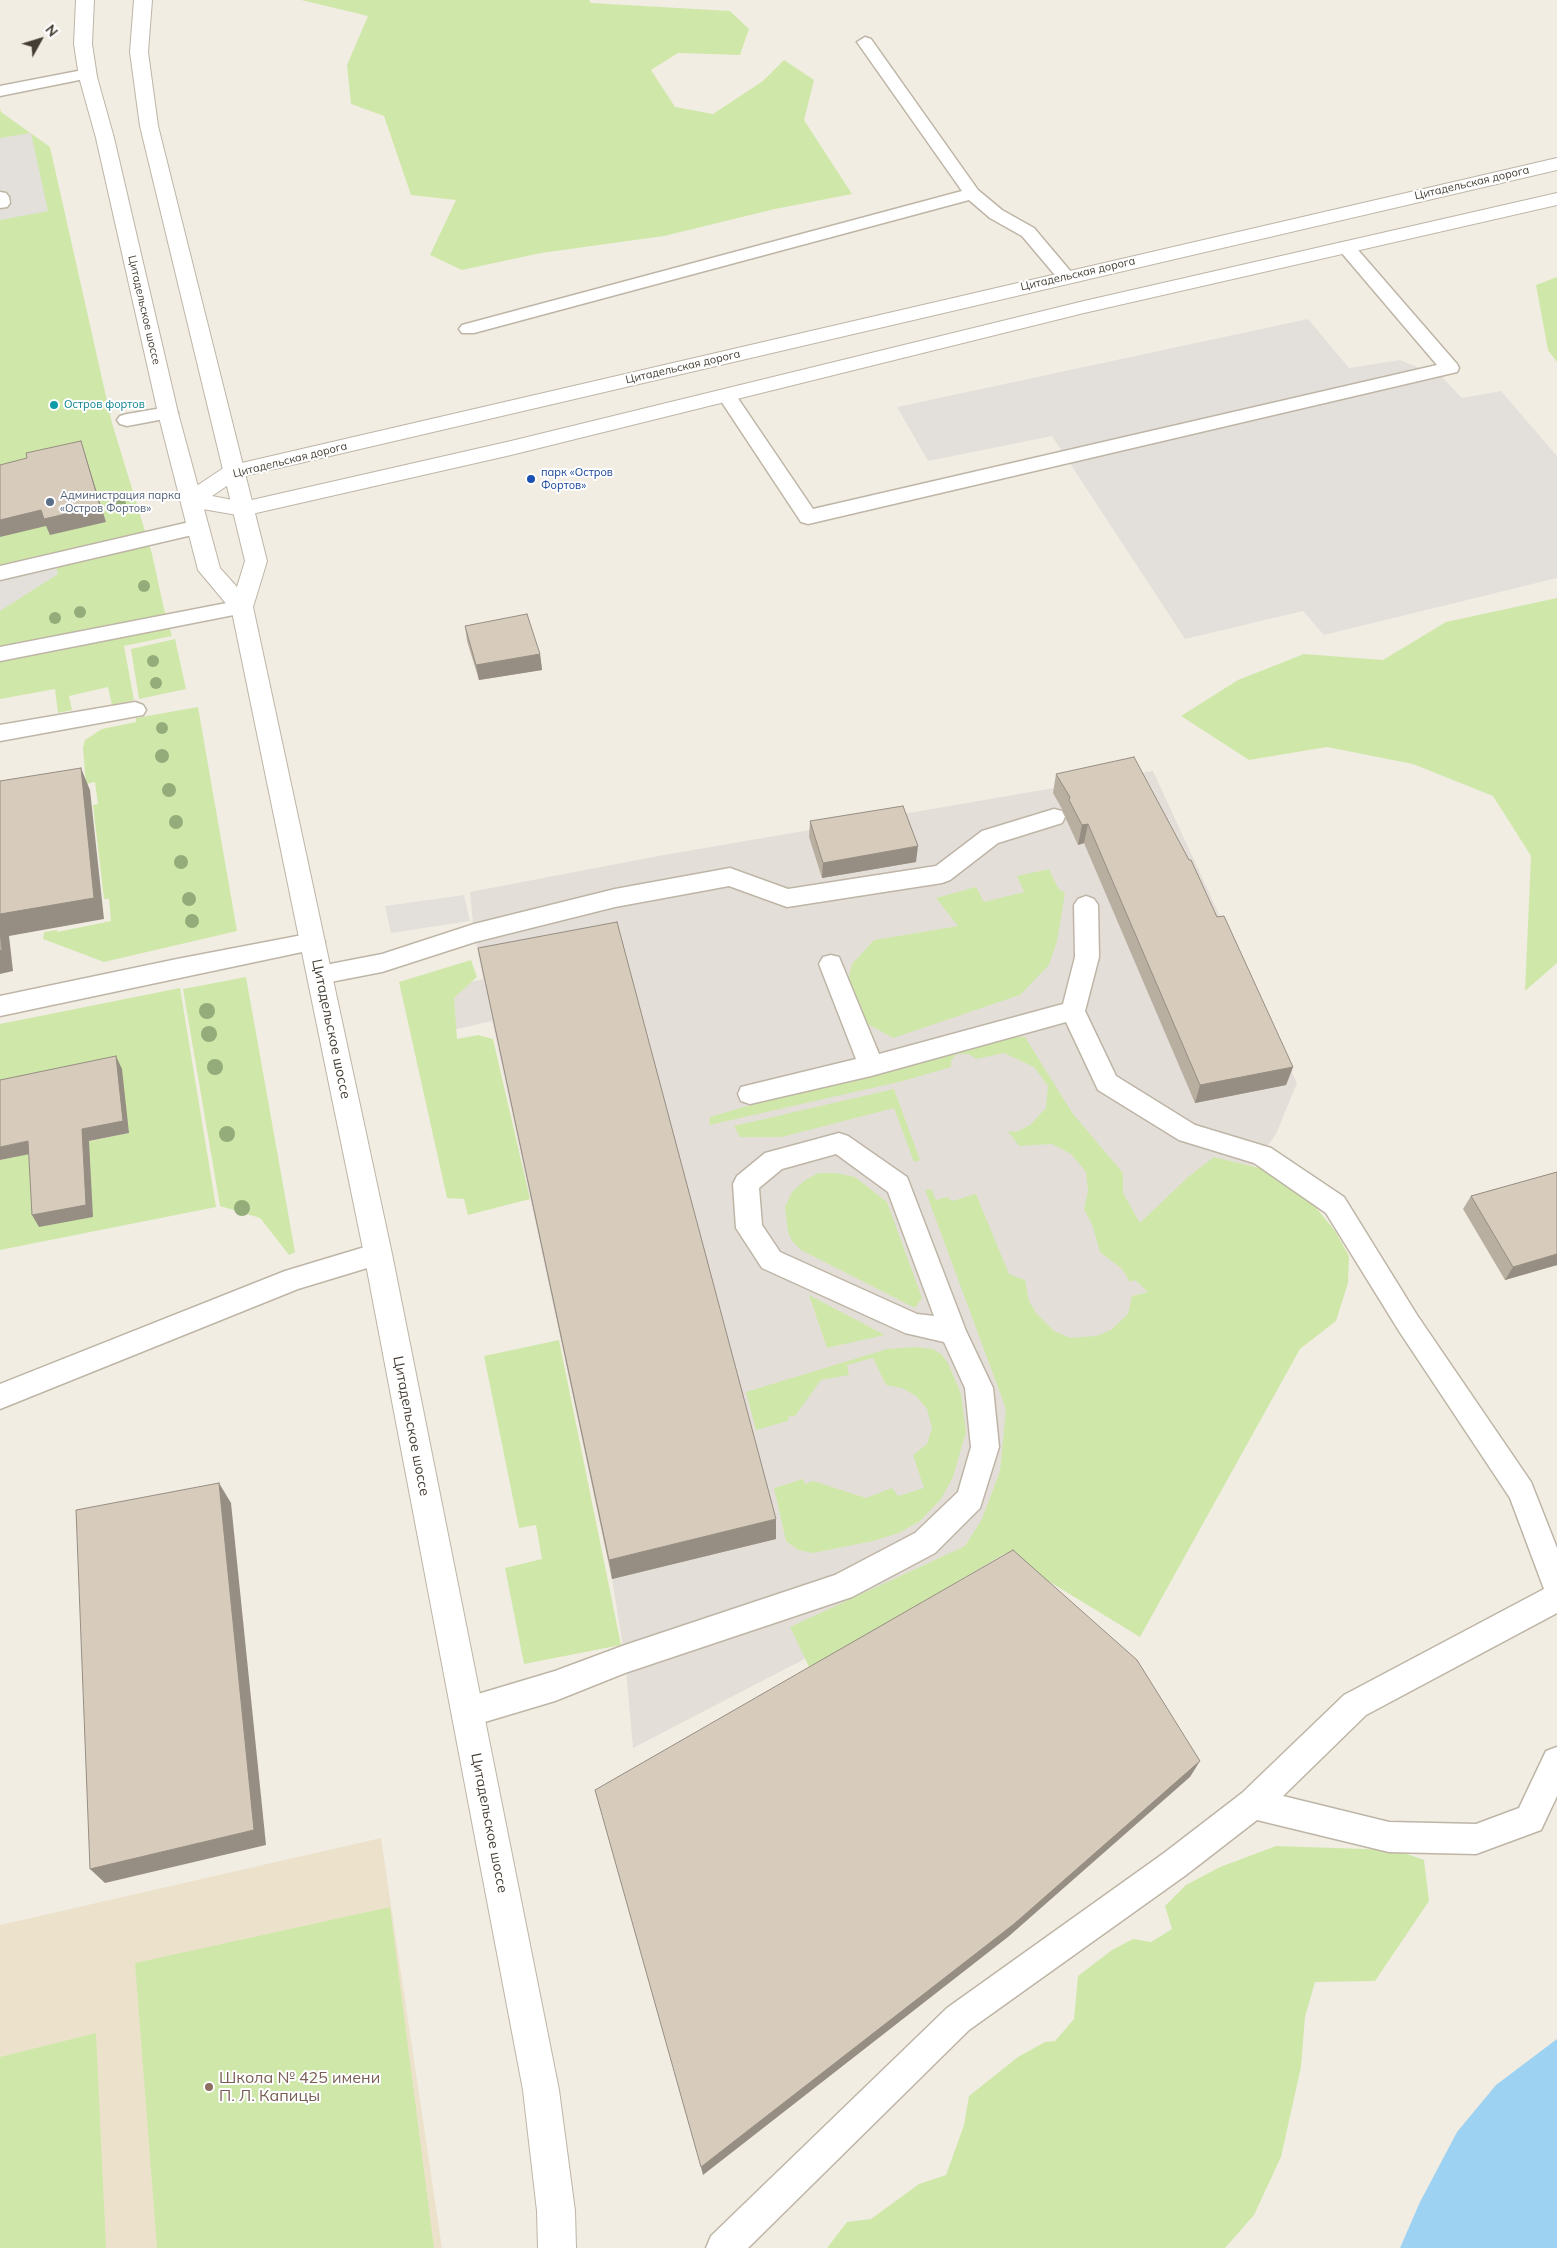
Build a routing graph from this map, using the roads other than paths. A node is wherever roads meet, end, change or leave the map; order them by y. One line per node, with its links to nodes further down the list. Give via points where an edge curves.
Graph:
1 (85, 0): 4 (street, Цитадельское шоссе, via 83,44)
2 (143, 0): 15 (street, Цитадельское шоссе, via 139,52 149,126)
3 (865, 42): 7 (lane)
4 (88, 74): 5 (lane); 13 (street, Цитадельское шоссе)
5 (0, 91)
6 (1557, 164): 10 (street, Цитадельская дорога)
7 (972, 194): 10 (lane, via 996,214 1028,232); 11 (lane)
8 (1557, 199): 9 (street)
9 (1346, 247): 12 (street); 12 (lane, via 1450,368 808,517)
10 (1066, 276): 15 (street, Цитадельская дорога)
11 (468, 329)
12 (726, 395): 17 (street)
13 (168, 413): 14 (lane); 16 (street, Цитадельское шоссе)
14 (127, 420)
15 (233, 472): 16 (street, Цитадельская дорога); 17 (street, Цитадельское шоссе)
16 (191, 500): 17 (street); 18 (street, Цитадельское шоссе)
17 (243, 510): 20 (street, Цитадельское шоссе, via 256,561)
18 (198, 527): 19 (lane); 20 (street, Цитадельское шоссе, via 209,570)
19 (0, 573)
20 (242, 607): 21 (lane); 26 (street, Цитадельское шоссе)
21 (0, 654)
22 (135, 710): 23 (lane)
23 (0, 733)
24 (1054, 817): 28 (lane, via 990,837 942,874 787,898 730,877 615,898 474,933 382,964)
25 (1086, 905): 30 (lane, via 1088,957)
26 (313, 942): 28 (street, Цитадельское шоссе); 29 (lane)
27 (831, 964): 31 (lane)
28 (320, 975): 33 (street, Цитадельское шоссе)
29 (0, 1006)
30 (1073, 1011): 31 (lane); 36 (lane, via 1108,1083 1188,1133 1262,1155 1335,1205 1408,1322 1521,1491)
31 (871, 1066): 32 (lane)
32 (750, 1094)
33 (378, 1254): 35 (lane, via 294,1279); 38 (street, Цитадельское шоссе)
34 (953, 1331): 34 (lane, via 898,1185 839,1143 774,1161 746,1184 749,1228 771,1260 914,1325); 38 (lane, via 979,1388 985,1447 970,1499 925,1543 842,1587 625,1659 555,1686)
35 (0, 1397)
36 (1557, 1585)
37 (1557, 1597): 40 (lane, via 1355,1705)
38 (468, 1712): 41 (street, Цитадельское шоссе, via 541,2090 556,2211)
39 (1557, 1762): 40 (lane, via 1530,1819 1476,1839 1389,1837)
40 (1253, 1804): 42 (lane, via 1175,1864 958,2019)
41 (556, 2248)
42 (723, 2248)

